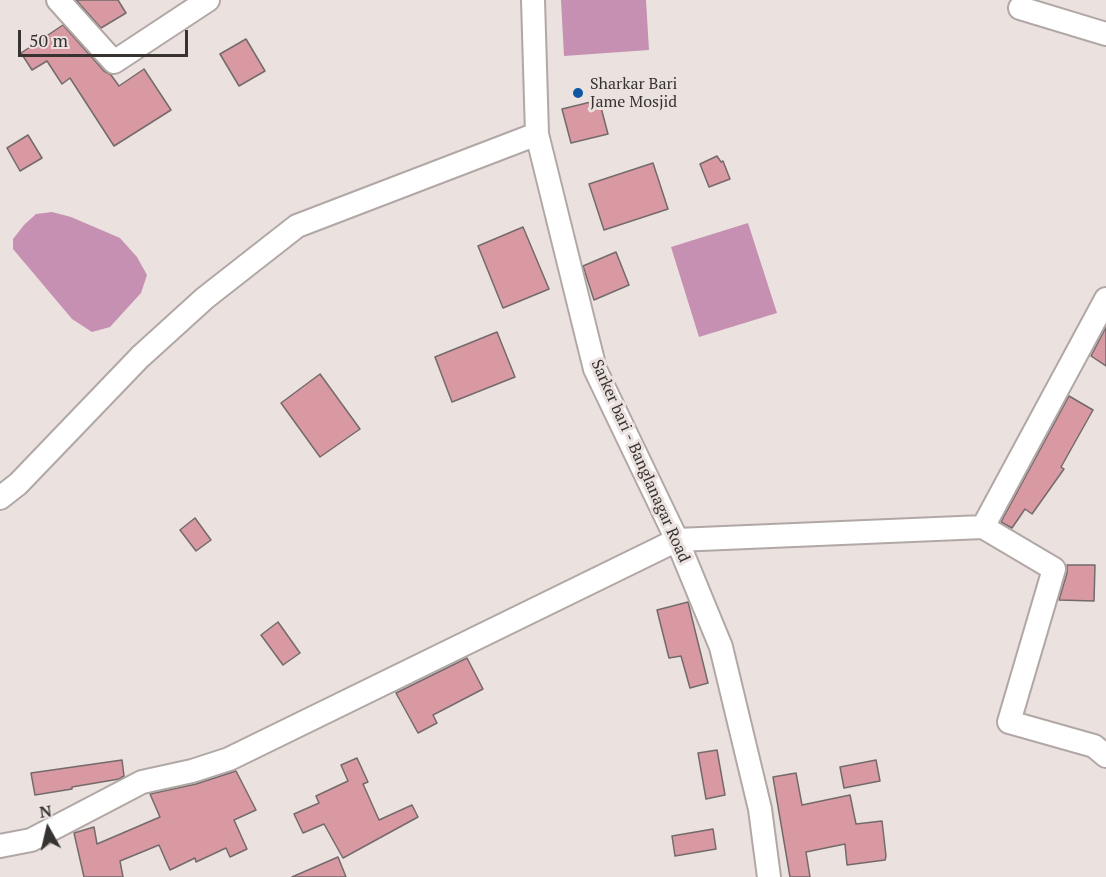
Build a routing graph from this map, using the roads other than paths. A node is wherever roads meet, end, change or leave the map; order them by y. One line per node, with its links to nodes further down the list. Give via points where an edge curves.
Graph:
1 (58, 0): 2 (street, via 114,62)
2 (208, 0)
3 (533, 0): 6 (street, Sarker bari - Banglanagar Road)
4 (1020, 8): 5 (street)
5 (1106, 34)
6 (537, 134): 8 (street, via 297,226 205,298 140,357); 10 (street, Sarker bari - Banglanagar Road, via 595,369)
7 (1106, 298): 9 (street)
8 (0, 498)
9 (983, 527): 10 (street); 11 (street, via 1054,569 1009,722 1094,746)
10 (677, 540): 12 (street, via 229,759 142,782 31,840); 13 (street, Sarker bari - Banglanagar Road, via 721,647 760,809)
11 (1106, 756)
12 (0, 846)
13 (769, 877)

